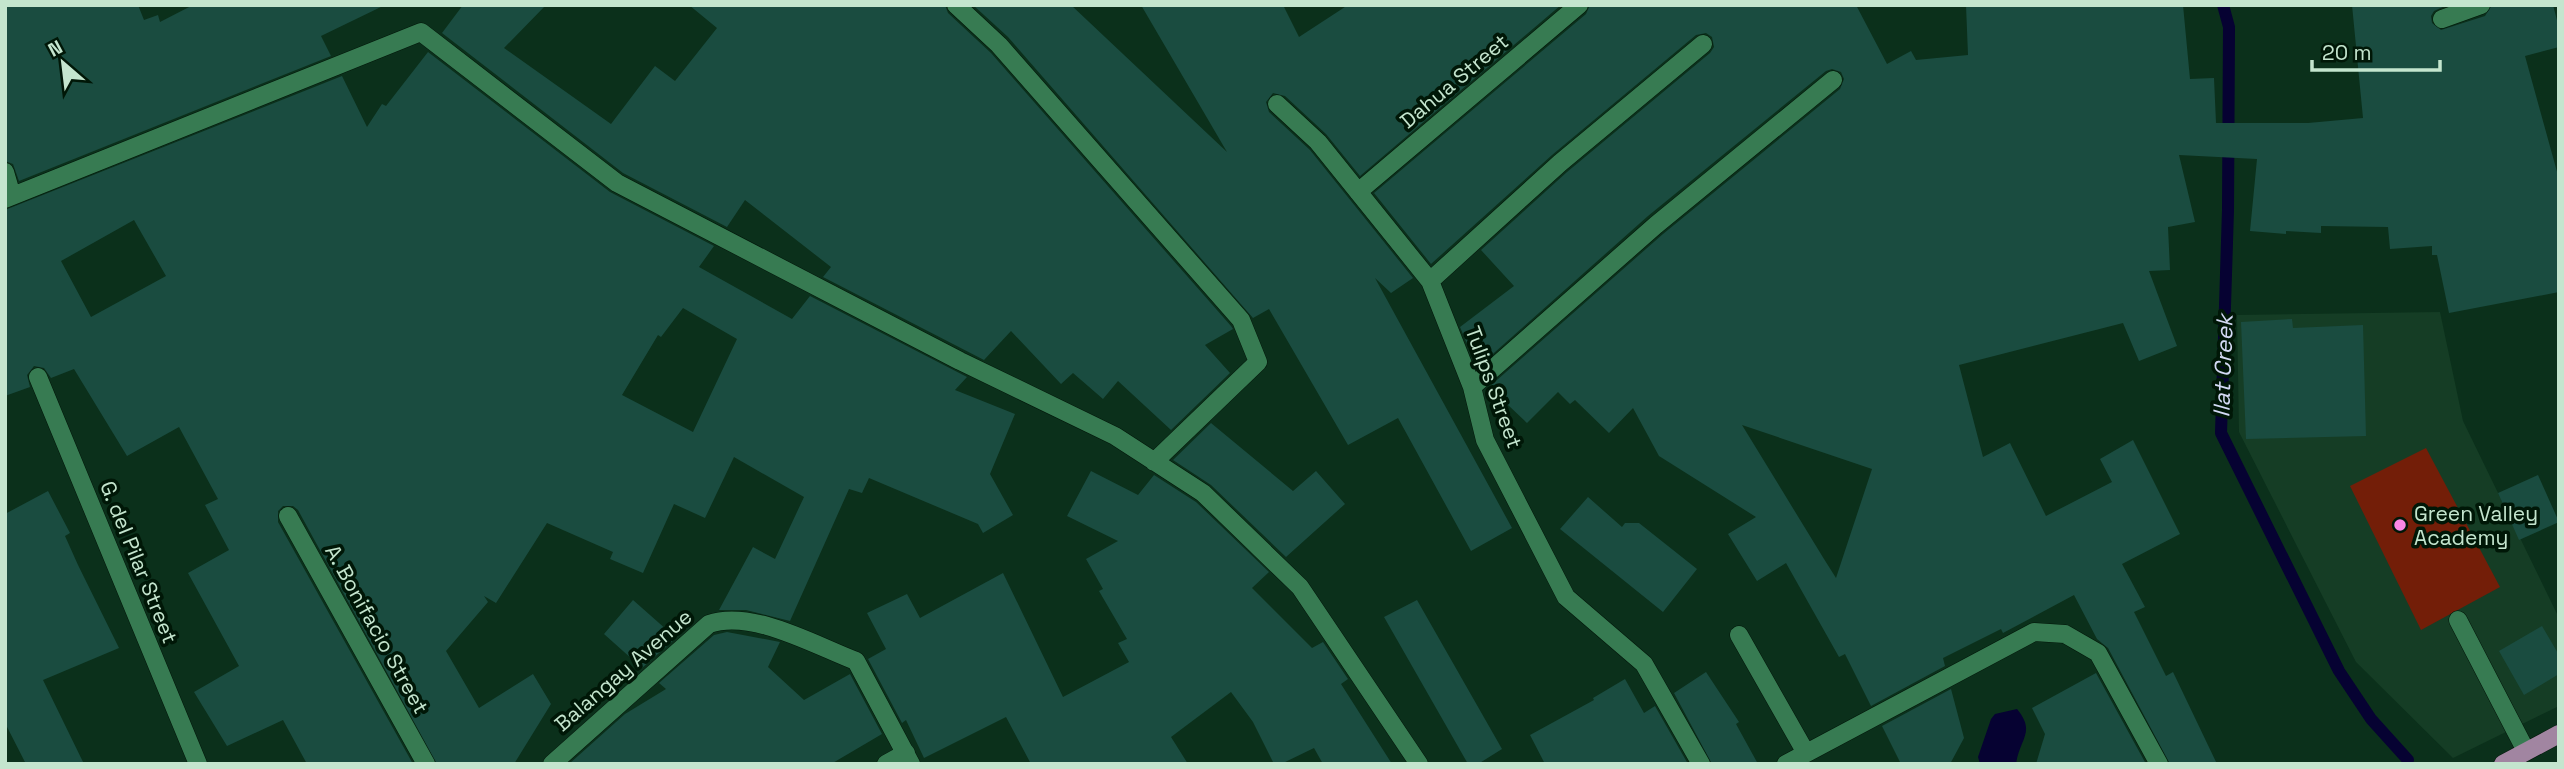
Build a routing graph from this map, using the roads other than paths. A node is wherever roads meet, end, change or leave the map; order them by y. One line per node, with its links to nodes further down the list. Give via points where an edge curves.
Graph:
1 (956, 5): 14 (street, via 999,45 1241,320 1258,362)
2 (1579, 5): 9 (street, Dahua Street)
3 (2481, 5): 4 (street)
4 (2442, 19)
5 (1703, 44): 11 (street, via 1560,163)
6 (1833, 80): 13 (street, via 1656,225)
7 (1277, 104): 9 (street, Tulips Street, via 1318,142)
8 (5, 172): 10 (street)
9 (1358, 192): 11 (street, Tulips Street)
10 (8, 197): 14 (street, via 421,32 617,183 1115,436)
11 (1430, 281): 13 (street, Tulips Street)
12 (38, 377): 22 (street, G. del Pilar Street)
13 (1472, 387): 27 (street, Tulips Street, via 1486,440 1566,597 1644,664)
14 (1154, 462): 26 (street, via 1203,493 1300,587)
15 (288, 516): 23 (street, A. Bonifacio Street)
16 (2458, 620): 19 (street)
17 (1739, 635): 20 (street)
18 (2559, 734): 19 (main road)
19 (2526, 751): 30 (main road)
20 (1806, 752): 28 (street); 29 (street, via 2034,632 2065,634 2098,653)
21 (909, 758): 24 (street, Balangay Avenue, via 856,661 749,620 726,618 709,624); 25 (street)
22 (198, 764)
23 (426, 764)
24 (552, 764)
25 (886, 764)
26 (1419, 764)
27 (1701, 764)
28 (1786, 764)
29 (2159, 764)
30 (2502, 764)

